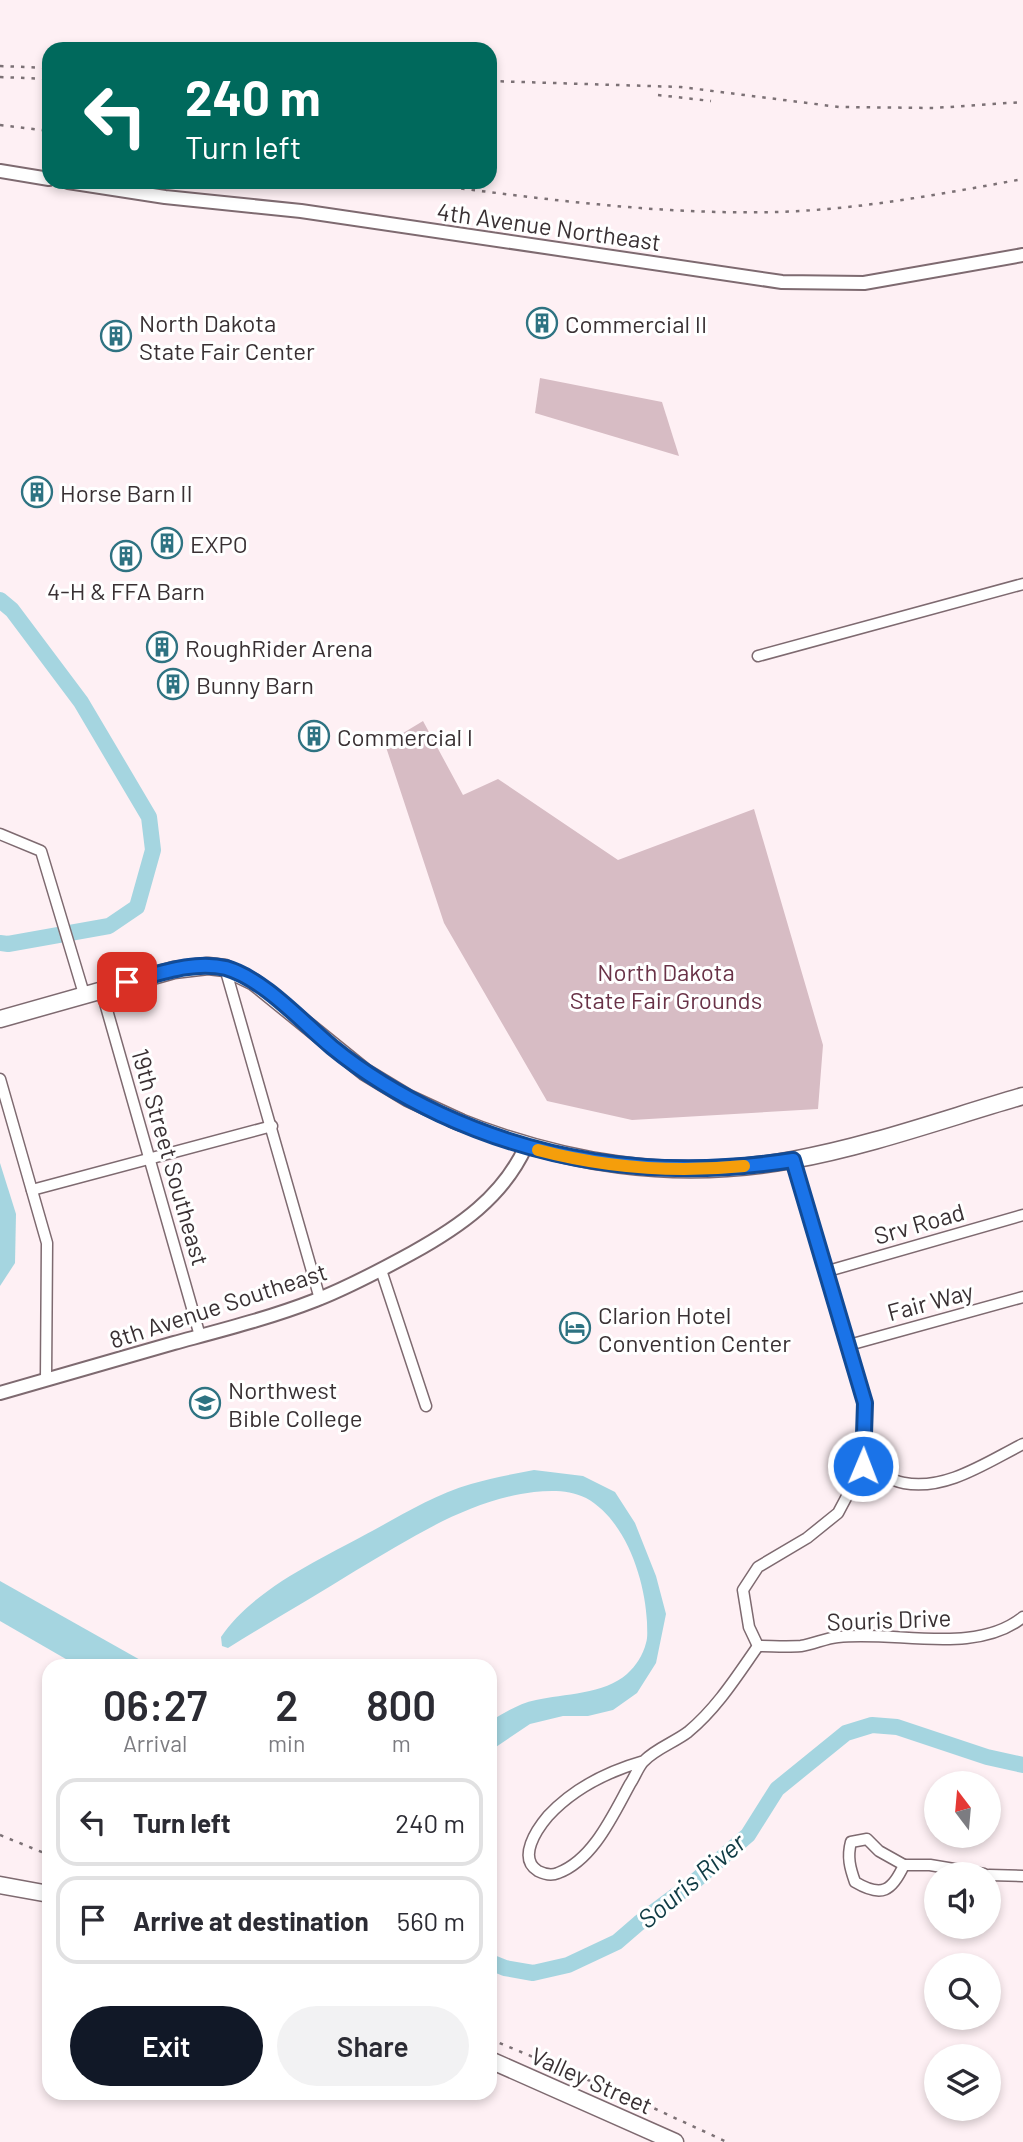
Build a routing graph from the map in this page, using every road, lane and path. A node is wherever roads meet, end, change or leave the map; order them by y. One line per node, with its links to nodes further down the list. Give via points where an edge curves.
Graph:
1 (0, 171): 2 (street)
2 (42, 178)
3 (113, 189): 4 (street, 4th Avenue Northeast, via 301,211 782,282 864,283)
4 (1023, 255)
5 (1023, 584): 6 (street)
6 (758, 656)
7 (0, 834): 10 (street, via 41,851)
8 (225, 968): 9 (main road, via 174,970); 15 (street); 16 (main road, via 254,982 365,1072)
9 (102, 989): 10 (main road); 18 (street, 19th Street Southeast)
10 (84, 994): 11 (main road)
11 (0, 1019)
12 (0, 1079): 20 (street)
13 (1023, 1096): 19 (main road)
14 (453, 1119): 16 (main road)
15 (272, 1126): 18 (street); 25 (street)
16 (474, 1128): 17 (main road)
17 (526, 1146): 19 (main road, via 662,1170); 22 (street, 8th Avenue Southeast, via 518,1163 481,1208)
18 (149, 1159): 20 (street); 26 (street, 19th Street Southeast)
19 (793, 1160): 23 (street)
20 (32, 1191): 28 (street, via 47,1243)
21 (1023, 1214): 23 (street, Srv Road)
22 (381, 1270): 25 (street, 8th Avenue Southeast); 30 (street)
23 (828, 1272): 27 (street)
24 (1023, 1297): 27 (street, Fair Way)
25 (320, 1299): 26 (street, 8th Avenue Southeast)
26 (200, 1336): 28 (street, 8th Avenue Southeast)
27 (849, 1345): 32 (street, via 865,1403)
28 (46, 1380): 29 (street, 8th Avenue Southeast)
29 (0, 1393)
30 (425, 1406)
31 (1023, 1444): 32 (street, via 937,1484 903,1483)
32 (863, 1466): 34 (street, via 838,1513 758,1567 743,1590 748,1627)
33 (1023, 1617): 34 (street, Souris Drive, via 1011,1627 957,1638 838,1636 802,1646)
34 (758, 1646): 35 (street, via 727,1691 688,1731)
35 (644, 1761): 35 (street, via 589,1851 556,1874 534,1869 529,1857 531,1840 546,1818 564,1801 620,1768)
36 (904, 1865): 36 (street, via 867,1839 851,1842 848,1853 855,1882 867,1890 882,1891 896,1883); 37 (street)
37 (924, 1865)
38 (1001, 1875): 39 (street)
39 (1023, 1877)
40 (0, 1885): 41 (main road)
41 (42, 1893)
42 (497, 2063): 43 (main road, Valley Street)
43 (675, 2142)

